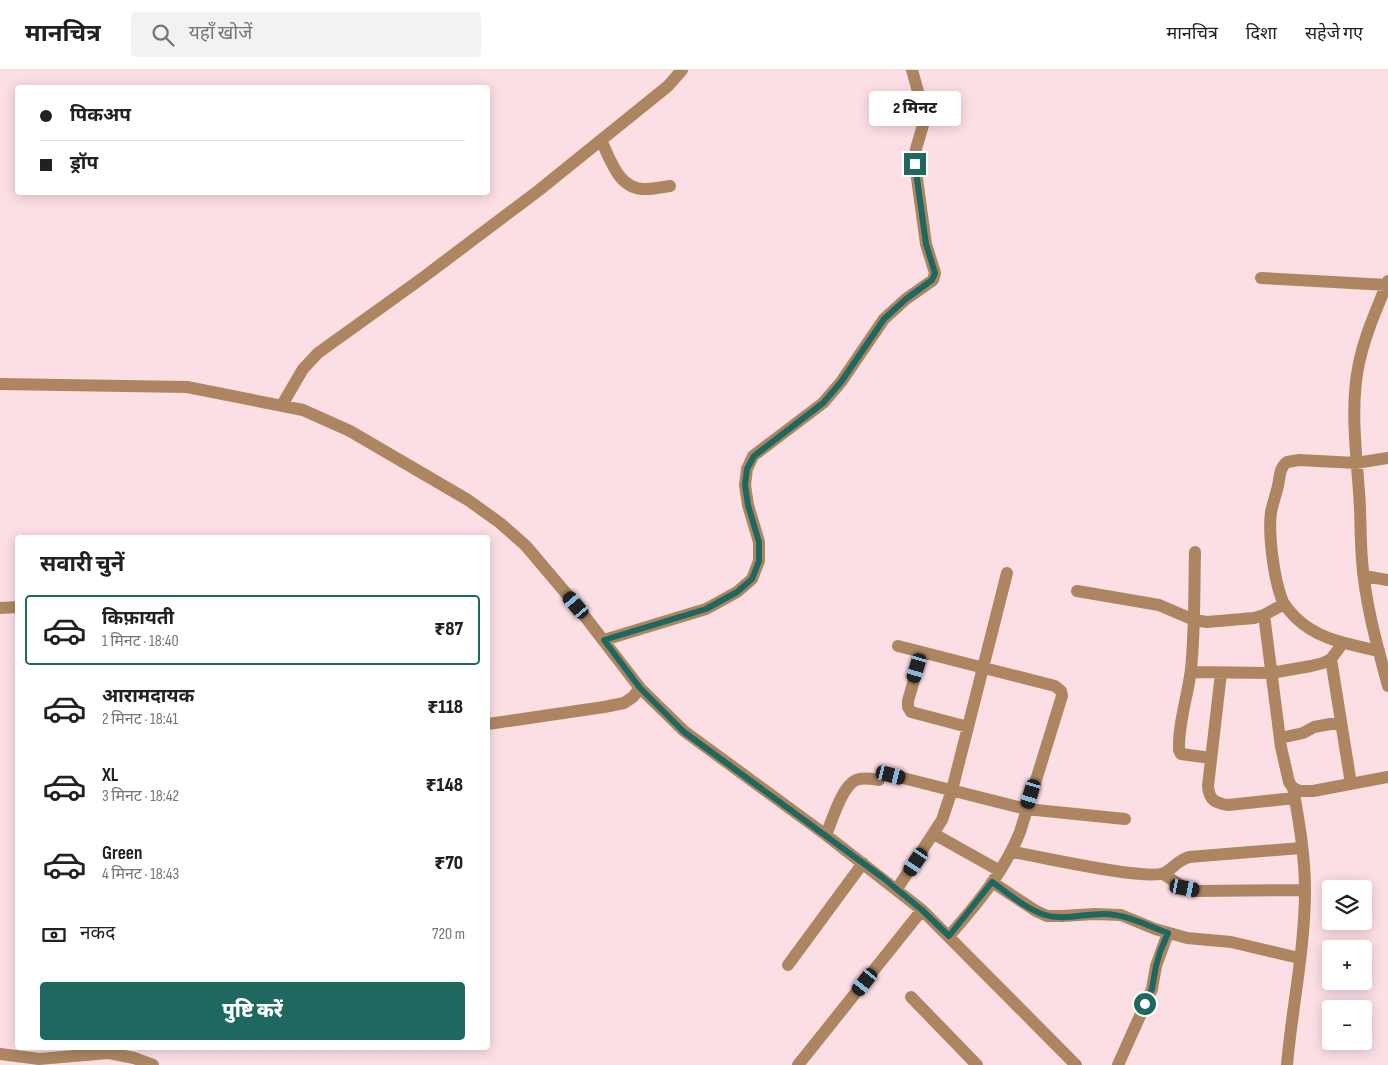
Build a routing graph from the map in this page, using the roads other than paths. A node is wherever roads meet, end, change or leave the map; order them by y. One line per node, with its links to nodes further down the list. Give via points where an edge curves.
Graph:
1 (682, 70): 3 (street, via 668,86)
2 (912, 70): 21 (street, via 924,113 915,164 926,244 935,273 932,280 884,319 823,403 754,456 747,469 745,485 759,542 759,561 752,579 737,592 706,609)
3 (601, 140): 4 (street, via 624,182 645,189); 8 (street, via 421,279 318,352 303,369)
4 (670, 186)
5 (1261, 278): 6 (street)
6 (1387, 283): 10 (street, via 1359,363 1355,392)
7 (0, 384): 8 (street, via 187,386)
8 (282, 405): 21 (street, via 303,410 350,431 468,500 500,523 548,570)
9 (1388, 458): 10 (street)
10 (1356, 463): 13 (street); 16 (street, via 1292,460 1283,465 1270,527 1278,588)
11 (1195, 552): 20 (street)
12 (1007, 573): 27 (street)
13 (1364, 576): 14 (street); 24 (street)
14 (1388, 580)
15 (1076, 591): 20 (street, via 1159,605)
16 (1284, 604): 19 (street); 22 (street, via 1308,628)
17 (15, 607): 18 (street)
18 (0, 608)
19 (1264, 615): 20 (street, via 1219,622); 30 (street)
20 (1194, 620): 28 (street)
21 (604, 640): 32 (street)
22 (1343, 643): 24 (street); 26 (street)
23 (898, 646): 25 (street)
24 (1379, 651): 31 (street)
25 (922, 652): 27 (street); 35 (street, via 908,701 911,712)
26 (1331, 659): 30 (street); 33 (street)
27 (983, 668): 35 (street); 42 (street, via 1055,686 1061,691)
28 (1191, 672): 29 (street); 37 (street, via 1179,750 1181,754)
29 (1221, 673): 30 (street); 37 (street)
30 (1271, 673): 36 (street)
31 (1388, 686)
32 (640, 688): 34 (street, via 624,703); 45 (street, via 684,732)
33 (1341, 722): 36 (street); 39 (street)
34 (490, 724)
35 (968, 727): 40 (street)
36 (1280, 738): 41 (street)
37 (1211, 758): 41 (street, via 1209,794 1219,804)
38 (1388, 777): 39 (street)
39 (1351, 784): 41 (street)
40 (952, 790): 42 (street); 44 (street); 45 (street, via 885,777 854,781 845,790)
41 (1294, 793): 46 (street)
42 (1026, 809): 43 (street); 47 (street)
43 (1126, 818)
44 (934, 834): 49 (street); 52 (street)
45 (826, 835): 48 (street)
46 (1301, 848): 50 (street, via 1189,856); 53 (street)
47 (1012, 852): 49 (street); 50 (street, via 1112,870)
48 (863, 863): 52 (street); 58 (street)
49 (1000, 871): 51 (street)
50 (1163, 874): 53 (street, via 1185,888 1196,890)
51 (992, 882): 55 (street, via 1046,916 1121,915); 56 (street)
52 (897, 889): 54 (street)
53 (1305, 890): 57 (street)
54 (922, 910): 56 (street); 62 (street)
55 (1168, 933): 57 (street, via 1199,940 1231,942); 65 (street, via 1152,989)
56 (949, 936): 64 (street)
57 (1299, 958): 66 (street)
58 (788, 965)
59 (911, 997): 63 (street)
60 (0, 1054): 61 (street, via 39,1059 109,1053)
61 (153, 1065)
62 (798, 1065)
63 (977, 1065)
64 (1076, 1065)
65 (1118, 1065)
66 (1287, 1065)

